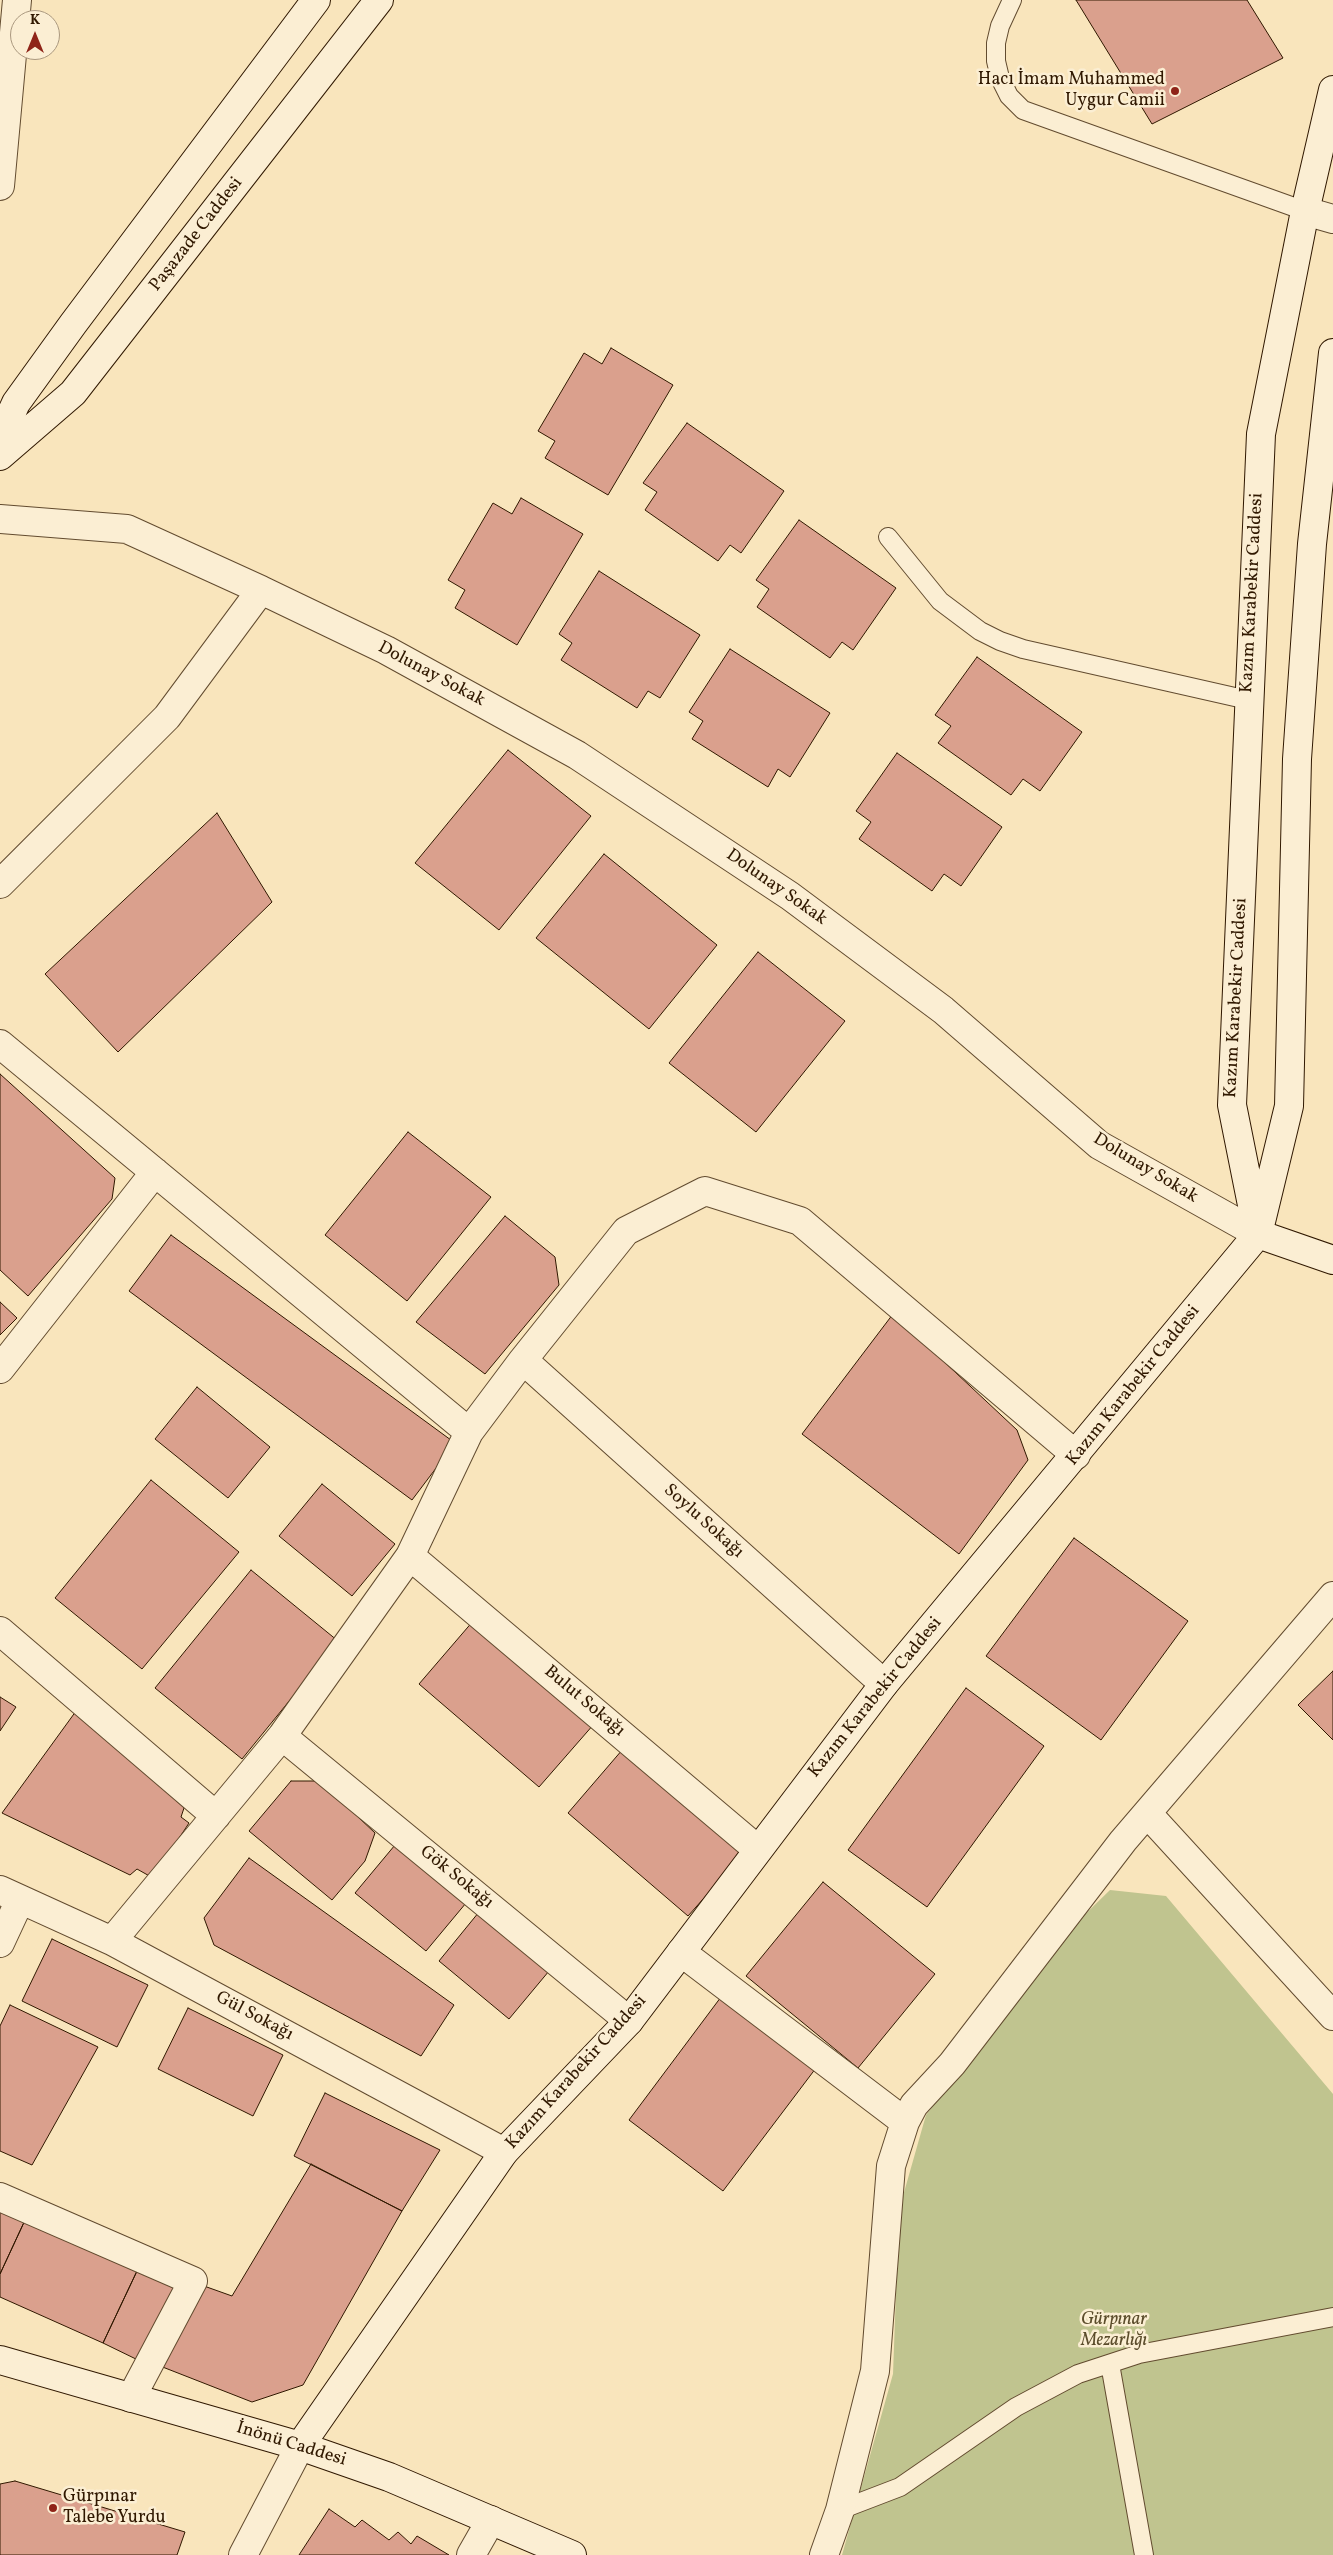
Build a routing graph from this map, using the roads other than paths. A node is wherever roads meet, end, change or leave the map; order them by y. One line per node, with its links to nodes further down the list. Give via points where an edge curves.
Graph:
1 (17, 0): 6 (street)
2 (316, 0): 10 (street, via 16,403)
3 (378, 0): 11 (street, Paşazade Caddesi, via 73,393)
4 (1012, 0): 7 (lane, via 1000,26 996,61 1000,78 1023,110)
5 (1333, 90): 7 (street, Kazım Karabekir Caddesi)
6 (0, 186)
7 (1305, 211): 8 (street); 15 (street, Kazım Karabekir Caddesi, via 1261,434)
8 (1333, 219)
9 (1333, 353): 19 (street, via 1312,544 1297,760 1289,1106)
10 (0, 438)
11 (0, 456)
12 (0, 519): 14 (street, Dolunay Sokak, via 127,529)
13 (888, 537): 15 (lane, via 940,601 980,631 1000,641)
14 (261, 590): 16 (street, via 167,717); 19 (street, Dolunay Sokak, via 386,650 578,755 798,901 943,1010 1099,1145)
15 (1248, 700): 19 (street, Kazım Karabekir Caddesi, via 1232,1105)
16 (0, 884)
17 (0, 1044): 18 (street)
18 (155, 1172): 22 (street); 23 (street)
19 (1258, 1234): 20 (street, Dolunay Sokak); 24 (street, Kazım Karabekir Caddesi)
20 (1333, 1260)
21 (523, 1360): 23 (street); 24 (street, via 626,1231 705,1191 800,1221); 28 (street, Soylu Sokağı)
22 (0, 1368)
23 (469, 1432): 25 (street)
24 (1076, 1455): 28 (street, Kazım Karabekir Caddesi)
25 (410, 1556): 29 (street); 32 (street, Bulut Sokağı)
26 (1333, 1596): 30 (street)
27 (0, 1630): 31 (street)
28 (884, 1684): 32 (street, Kazım Karabekir Caddesi)
29 (282, 1736): 31 (street); 38 (street, Gök Sokağı)
30 (1148, 1813): 37 (street); 39 (street, via 952,2064 914,2105)
31 (216, 1816): 34 (street)
32 (757, 1849): 36 (street, Kazım Karabekir Caddesi)
33 (10, 1895): 34 (street, Gül Sokağı); 35 (street)
34 (112, 1941): 40 (street, Gül Sokağı)
35 (0, 1943)
36 (681, 1952): 38 (street, Kazım Karabekir Caddesi); 39 (street)
37 (1333, 2016)
38 (629, 2021): 40 (street, Kazım Karabekir Caddesi)
39 (905, 2122): 47 (street, via 891,2166 874,2371)
40 (504, 2152): 46 (street, Kazım Karabekir Caddesi)
41 (0, 2197): 45 (street, via 193,2280)
42 (1333, 2317): 44 (lane, via 1139,2354)
43 (0, 2360): 45 (street, İnönü Caddesi)
44 (1110, 2364): 47 (lane, via 1078,2374 1016,2407 900,2487); 53 (lane)
45 (131, 2398): 46 (street, İnönü Caddesi)
46 (300, 2446): 48 (street, İnönü Caddesi, via 389,2477); 49 (street, Kazım Karabekir Caddesi)
47 (840, 2510): 52 (street)
48 (491, 2520): 50 (street); 51 (street, İnönü Caddesi)
49 (243, 2555)
50 (471, 2555)
51 (572, 2555)
52 (824, 2555)
53 (1144, 2555)

